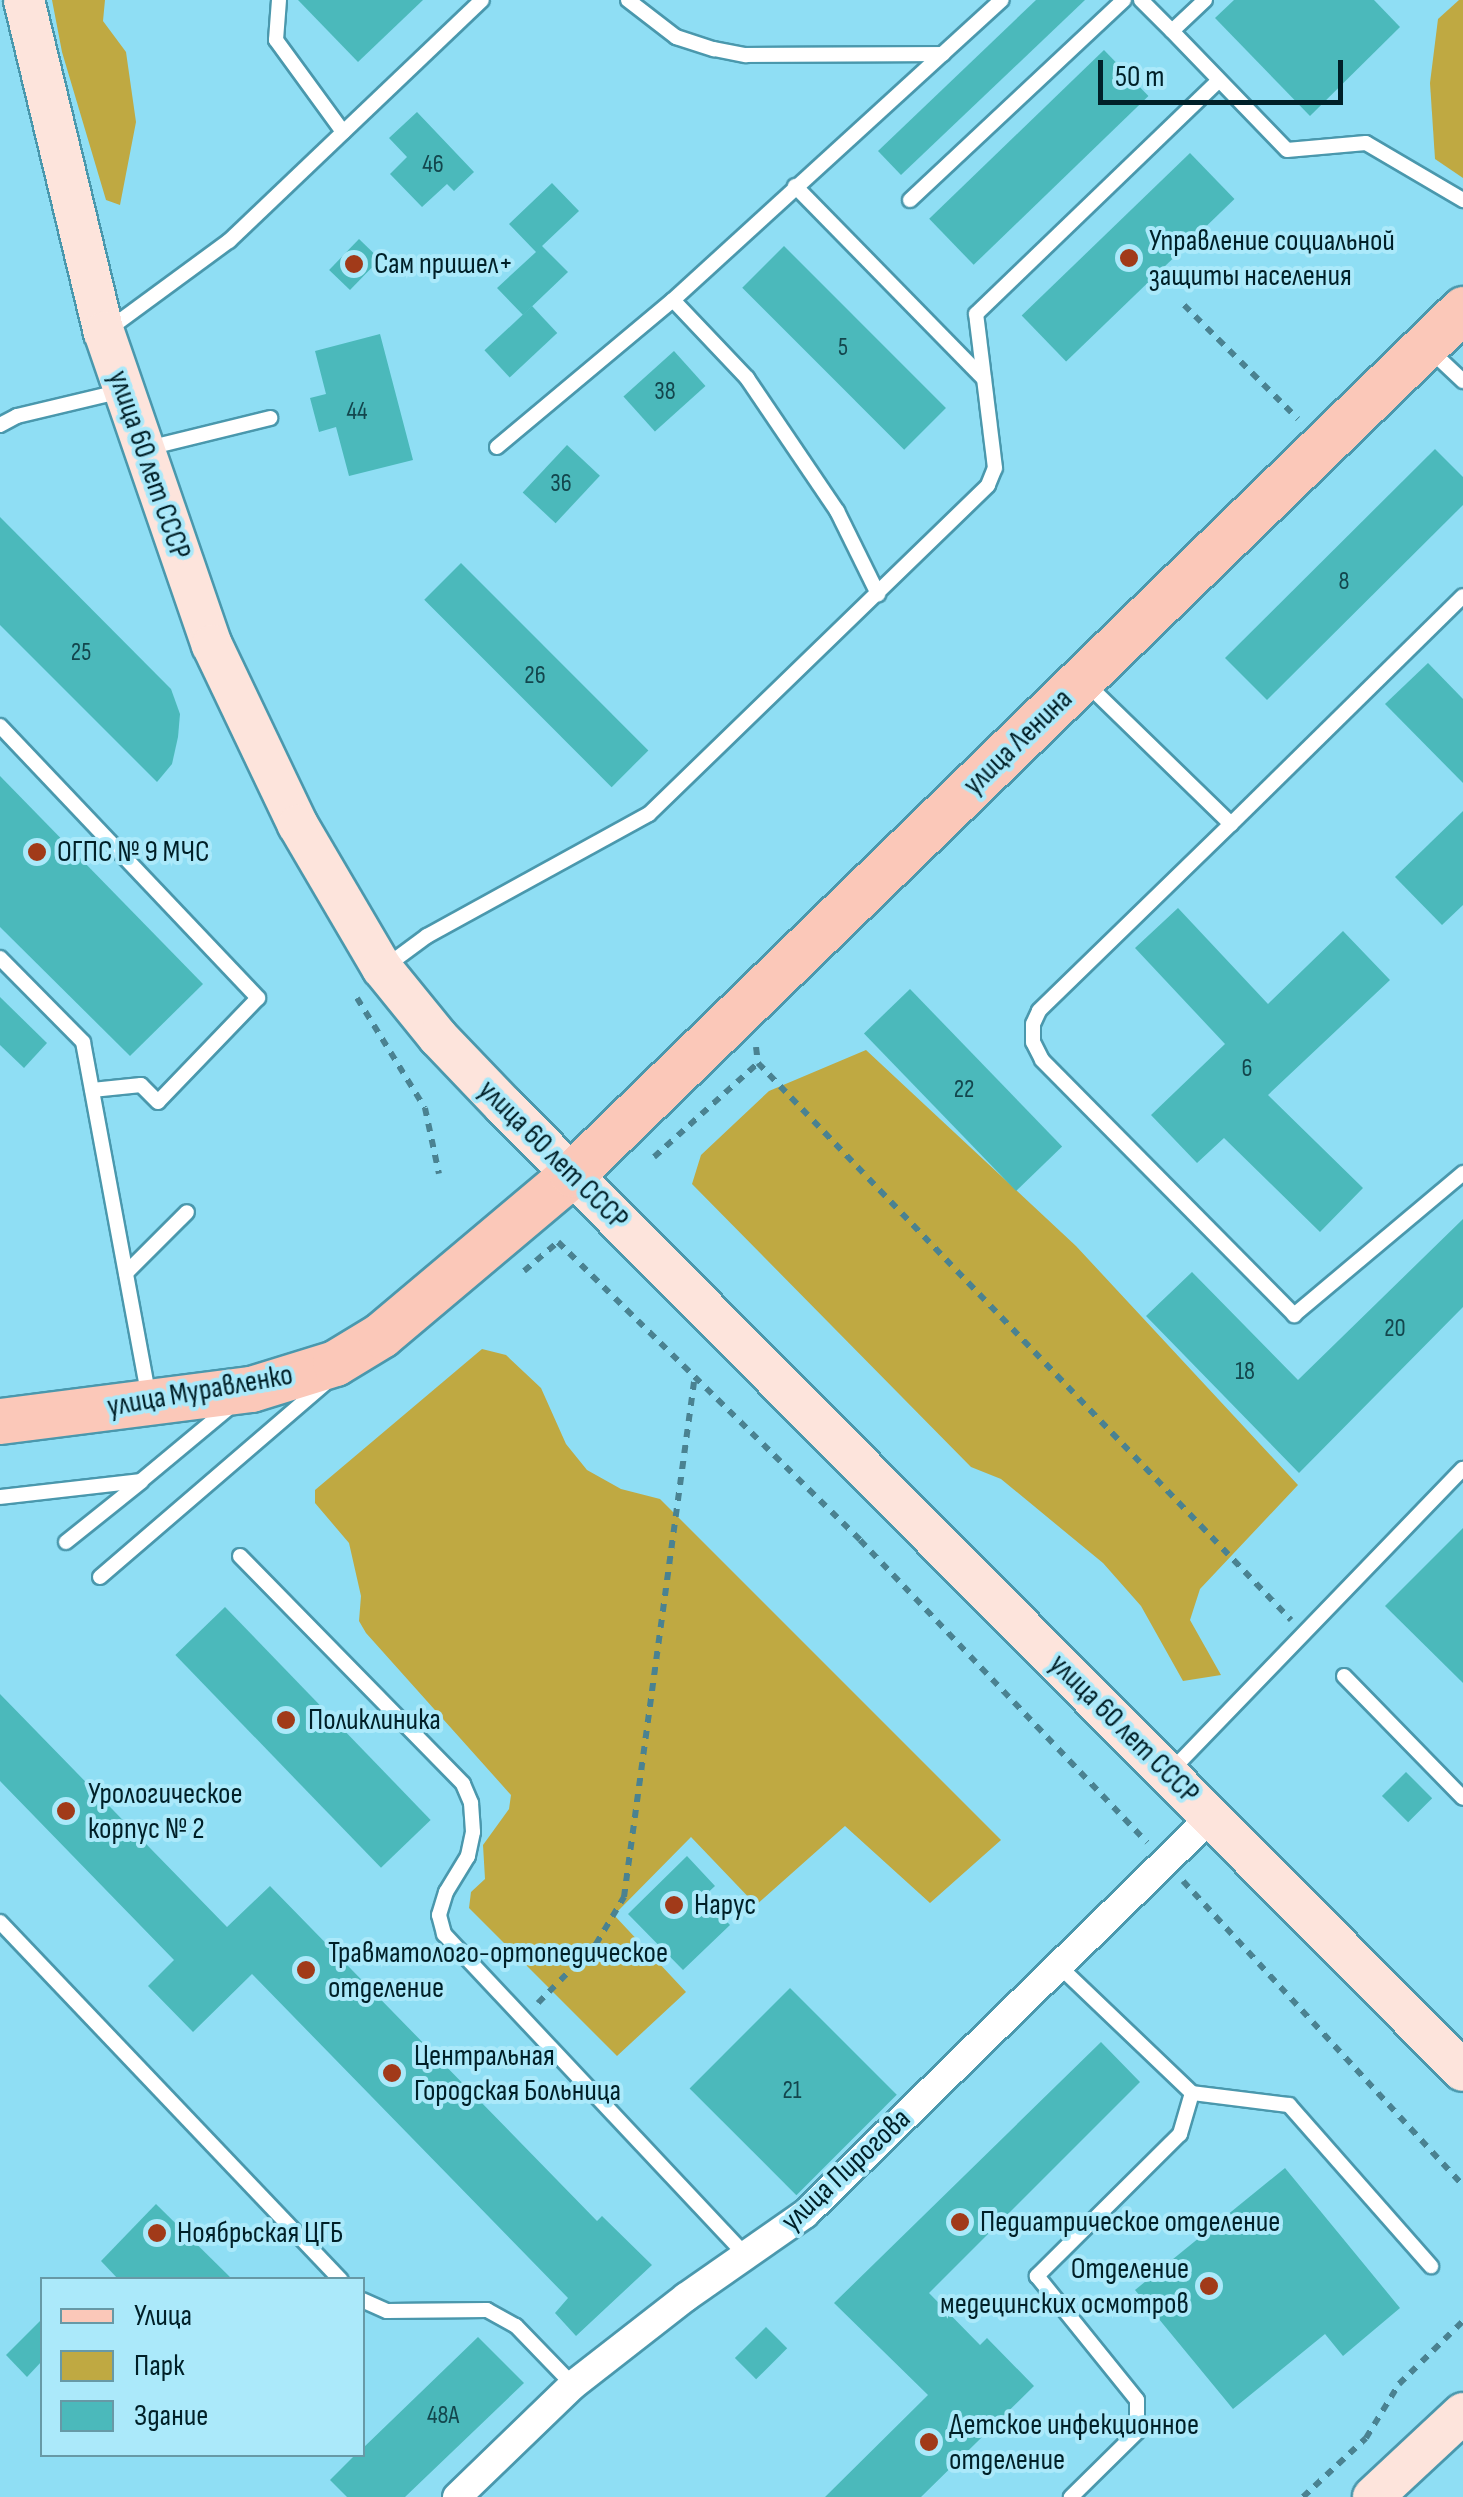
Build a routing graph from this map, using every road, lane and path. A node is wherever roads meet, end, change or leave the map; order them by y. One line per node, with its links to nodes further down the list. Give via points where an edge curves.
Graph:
1 (24, 0): 19 (main road, улица 60 лет СССР)
2 (279, 0): 12 (lane, via 276,40)
3 (482, 0): 12 (lane)
4 (628, 0): 10 (lane, via 676,38 746,55)
5 (1124, 0): 14 (lane)
6 (1141, 0): 9 (lane)
7 (1205, 0): 9 (lane)
8 (995, 2): 10 (lane)
9 (1172, 31): 11 (lane)
10 (943, 54): 13 (lane)
11 (1219, 80): 15 (lane, via 1287,150 1366,143); 21 (lane, via 976,314)
12 (343, 132): 19 (lane, via 229,241)
13 (796, 186): 16 (lane); 21 (lane)
14 (910, 200)
15 (1463, 200)
16 (674, 300): 27 (lane); 29 (lane, via 746,378 838,511)
17 (1184, 305): 26 (path)
18 (1463, 310): 20 (main road, улица Ленина)
19 (104, 332): 23 (main road, улица 60 лет СССР)
20 (1426, 346): 22 (lane); 26 (main road, улица Ленина)
21 (984, 380): 29 (lane, via 995,468 988,485)
22 (1463, 381)
23 (122, 390): 25 (lane); 28 (main road, улица 60 лет СССР)
24 (270, 418): 28 (lane)
25 (0, 425)
26 (1324, 445): 31 (main road, улица Ленина)
27 (498, 446)
28 (142, 449): 35 (main road, улица 60 лет СССР, via 245,717 298,825)
29 (878, 594): 35 (lane, via 649,814 427,936)
30 (1463, 596): 33 (lane)
31 (1082, 680): 33 (lane); 39 (main road, улица Ленина)
32 (0, 726): 36 (lane, via 258,998 158,1102 141,1085)
33 (1231, 824): 38 (lane, via 1039,1011 1033,1042 1042,1060 1294,1316)
34 (0, 958): 36 (lane, via 83,1042)
35 (382, 968): 39 (main road, улица 60 лет СССР, via 438,1037)
36 (92, 1090): 42 (lane)
37 (654, 1157): 54 (path, via 758,1063)
38 (1463, 1173)
39 (572, 1174): 43 (main road, улица Муравленко); 56 (main road, улица 60 лет СССР)
40 (187, 1212): 42 (lane)
41 (524, 1271): 44 (path, via 558,1242)
42 (126, 1272): 46 (lane)
43 (382, 1335): 45 (main road, улица Муравленко, via 335,1363); 53 (lane)
44 (694, 1381): 59 (path, via 860,1540); 62 (path, via 624,1898 596,1944)
45 (251, 1390): 46 (main road, улица Муравленко); 49 (lane)
46 (150, 1402): 47 (main road, улица Муравленко)
47 (0, 1422)
48 (1463, 1470): 54 (lane)
49 (142, 1481): 50 (lane); 51 (lane)
50 (0, 1496)
51 (66, 1542)
52 (240, 1556): 62 (lane, via 463,1784 473,1832 438,1915 444,1934)
53 (100, 1578)
54 (1306, 1636): 56 (lane)
55 (1344, 1676): 57 (lane)
56 (1168, 1773): 58 (main road, улица 60 лет СССР)
57 (1463, 1798)
58 (1212, 1816): 59 (street, улица Пирогова); 63 (main road, улица 60 лет СССР)
59 (1164, 1861): 61 (street, улица Пирогова); 65 (path)
60 (0, 1922): 68 (lane)
61 (1058, 1965): 64 (lane); 66 (street, улица Пирогова, via 806,2214)
62 (521, 2020): 66 (lane)
63 (1463, 2071)
64 (1192, 2092): 67 (lane, via 1290,2104); 74 (lane, via 1180,2134 1038,2276 1137,2400 1137,2432)
65 (1463, 2185)
66 (746, 2256): 71 (street, улица Пирогова)
67 (1431, 2266)
68 (337, 2277)
69 (365, 2301): 71 (lane, via 387,2311 487,2310 516,2326)
70 (1463, 2321): 75 (path, via 1399,2384 1366,2438)
71 (573, 2386): 73 (street, улица Пирогова)
72 (1463, 2413): 76 (main road)
73 (457, 2497)
74 (1071, 2497)
75 (1303, 2497)
76 (1373, 2497)

